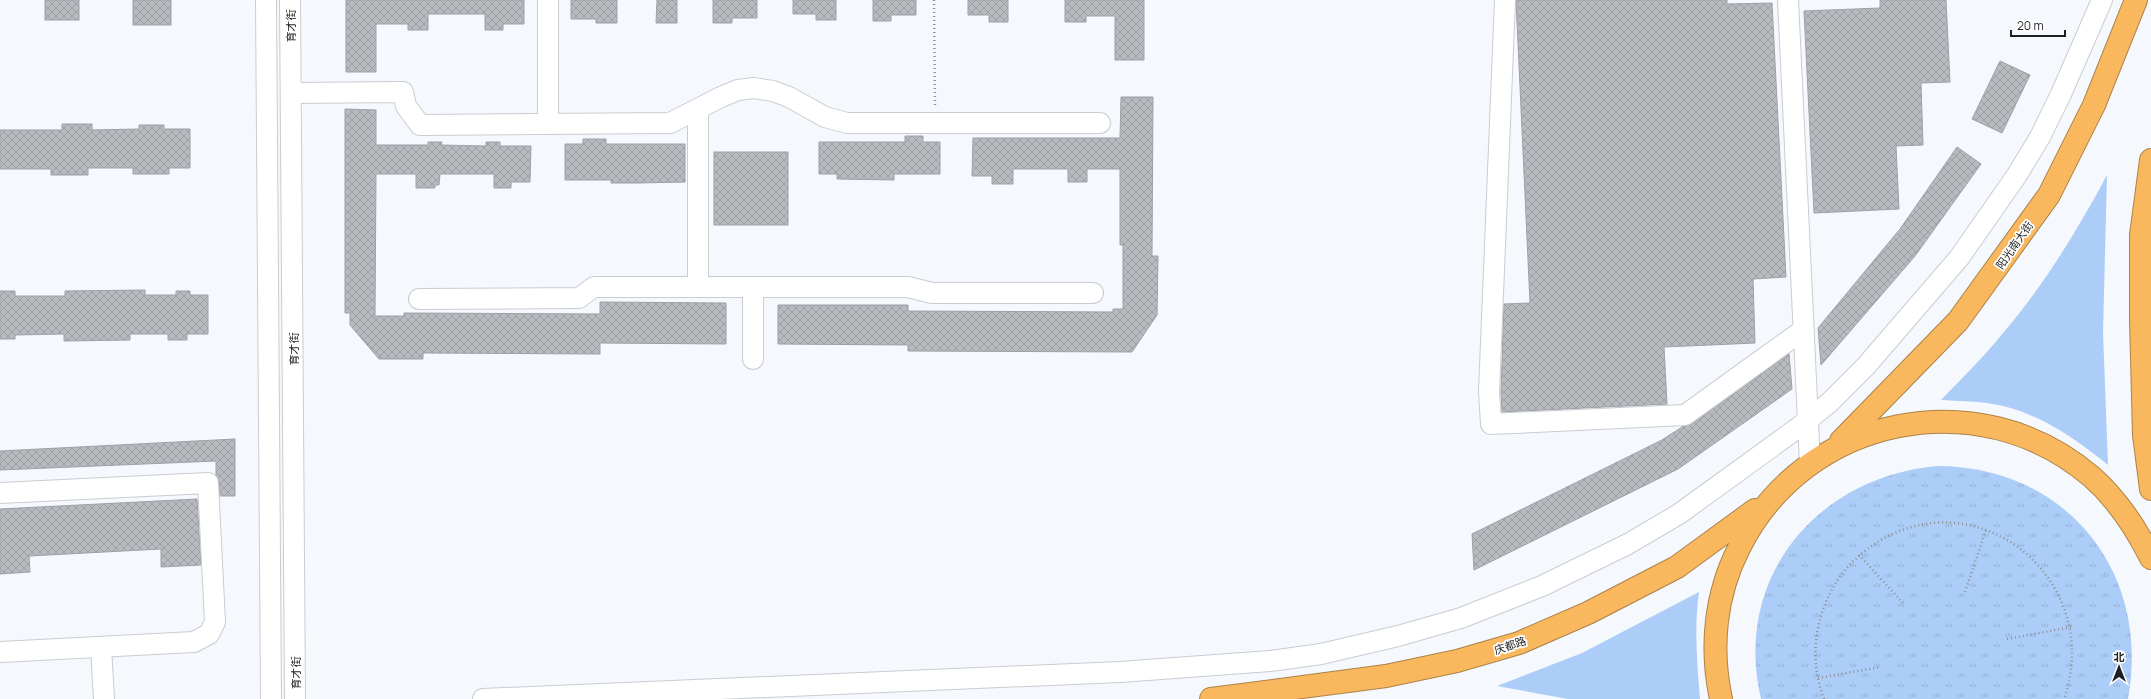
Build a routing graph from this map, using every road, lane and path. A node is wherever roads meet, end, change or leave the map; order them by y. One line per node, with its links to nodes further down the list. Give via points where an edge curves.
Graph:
1 (266, 0): 39 (street)
2 (290, 0): 9 (street, 育才街)
3 (548, 0): 13 (street)
4 (934, 0): 11 (path)
5 (1505, 0): 19 (street, via 1489,392 1491,424 1685,415)
6 (1788, 0): 19 (street)
7 (2102, 0): 21 (street, via 2040,137 1989,217 1959,258 1904,324 1829,403)
8 (2136, 0): 22 (highway, 阳光南大街, via 2094,105 2049,195 1958,321)
9 (291, 93): 13 (street, via 403,92 406,106 420,125); 40 (street, 育才街)
10 (698, 110): 11 (street, via 738,90 754,88 790,97 825,117 847,123); 13 (street, via 670,123); 15 (street)
11 (935, 123): 12 (street)
12 (1100, 123)
13 (548, 124)
14 (2151, 160): 24 (highway, via 2141,235 2141,320 2144,435)
15 (698, 287): 16 (street); 18 (street, via 594,287 579,298)
16 (753, 287): 17 (street, via 908,287 932,293); 20 (street)
17 (1093, 293)
18 (419, 299)
19 (1803, 330): 21 (street)
20 (753, 359)
21 (1807, 420): 23 (street); 41 (street, via 1679,514 1634,541 1542,586 1461,618 1321,654 1248,663 1120,672)
22 (1832, 449): 23 (highway); 29 (highway, via 1879,430 1929,421 1979,424 2027,437 2067,458 2092,477 2126,515)
23 (1810, 464): 26 (highway)
24 (2151, 489)
25 (0, 493): 34 (street, via 208,483 215,622 209,634 194,642)
26 (1773, 496): 42 (highway, 庆都路, via 1677,567 1588,613 1519,643 1457,661 1386,676); 43 (highway, via 1744,536 1724,582 1715,638)
27 (1986, 530): 28 (path, via 1948,524 1911,528 1876,542); 30 (path); 32 (path, via 2020,548 2047,575 2066,609)
28 (1859, 555): 31 (path); 37 (path, via 1836,581 1821,615 1815,652)
29 (2151, 558)
30 (1966, 592)
31 (1903, 603)
32 (2071, 627): 33 (path); 45 (path, via 2073,666)
33 (2008, 639)
34 (101, 647): 35 (street); 38 (street)
35 (0, 652)
36 (1881, 667): 37 (path)
37 (1818, 678): 44 (path)
38 (104, 699)
39 (271, 699)
40 (295, 699)
41 (483, 699)
42 (1211, 699)
43 (1721, 699)
44 (1824, 699)
45 (2064, 699)

